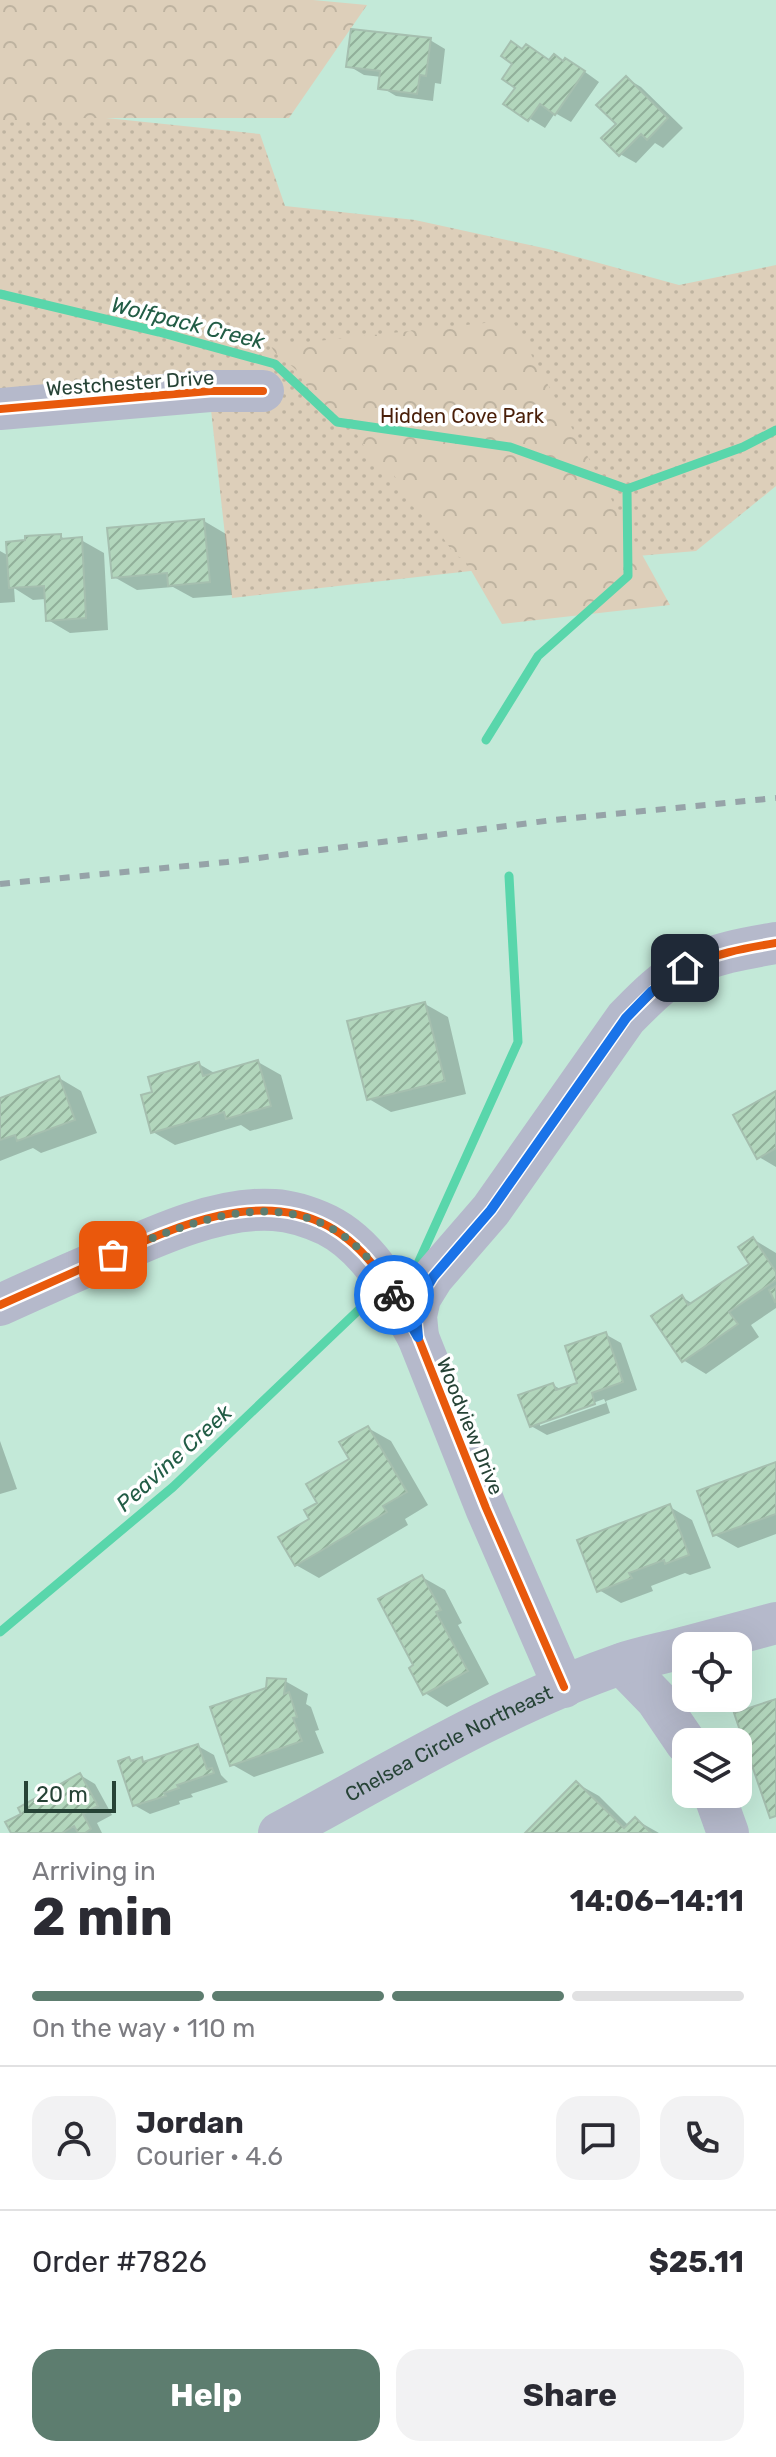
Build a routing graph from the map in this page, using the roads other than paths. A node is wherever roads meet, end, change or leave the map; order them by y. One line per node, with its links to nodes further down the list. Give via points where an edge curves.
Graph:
1 (263, 391): 2 (street, Westchester Drive)
2 (0, 409)
3 (776, 943): 5 (street, Woodview Drive, via 685,968 626,1018 491,1210 433,1277 420,1298)
4 (0, 1305): 5 (street, via 170,1230 236,1212 275,1210 328,1226 353,1244 392,1290)
5 (418, 1337): 10 (street, Woodview Drive)
6 (776, 1623): 7 (street, Chelsea Circle Northeast)
7 (742, 1632)
8 (672, 1650): 9 (street, Chelsea Circle Northeast)
9 (622, 1664): 10 (street, Chelsea Circle Northeast); 11 (street)
10 (564, 1687): 13 (street, Chelsea Circle Northeast, via 471,1730)
11 (676, 1728)
12 (719, 1808): 14 (street)
13 (279, 1833)
14 (728, 1833)

